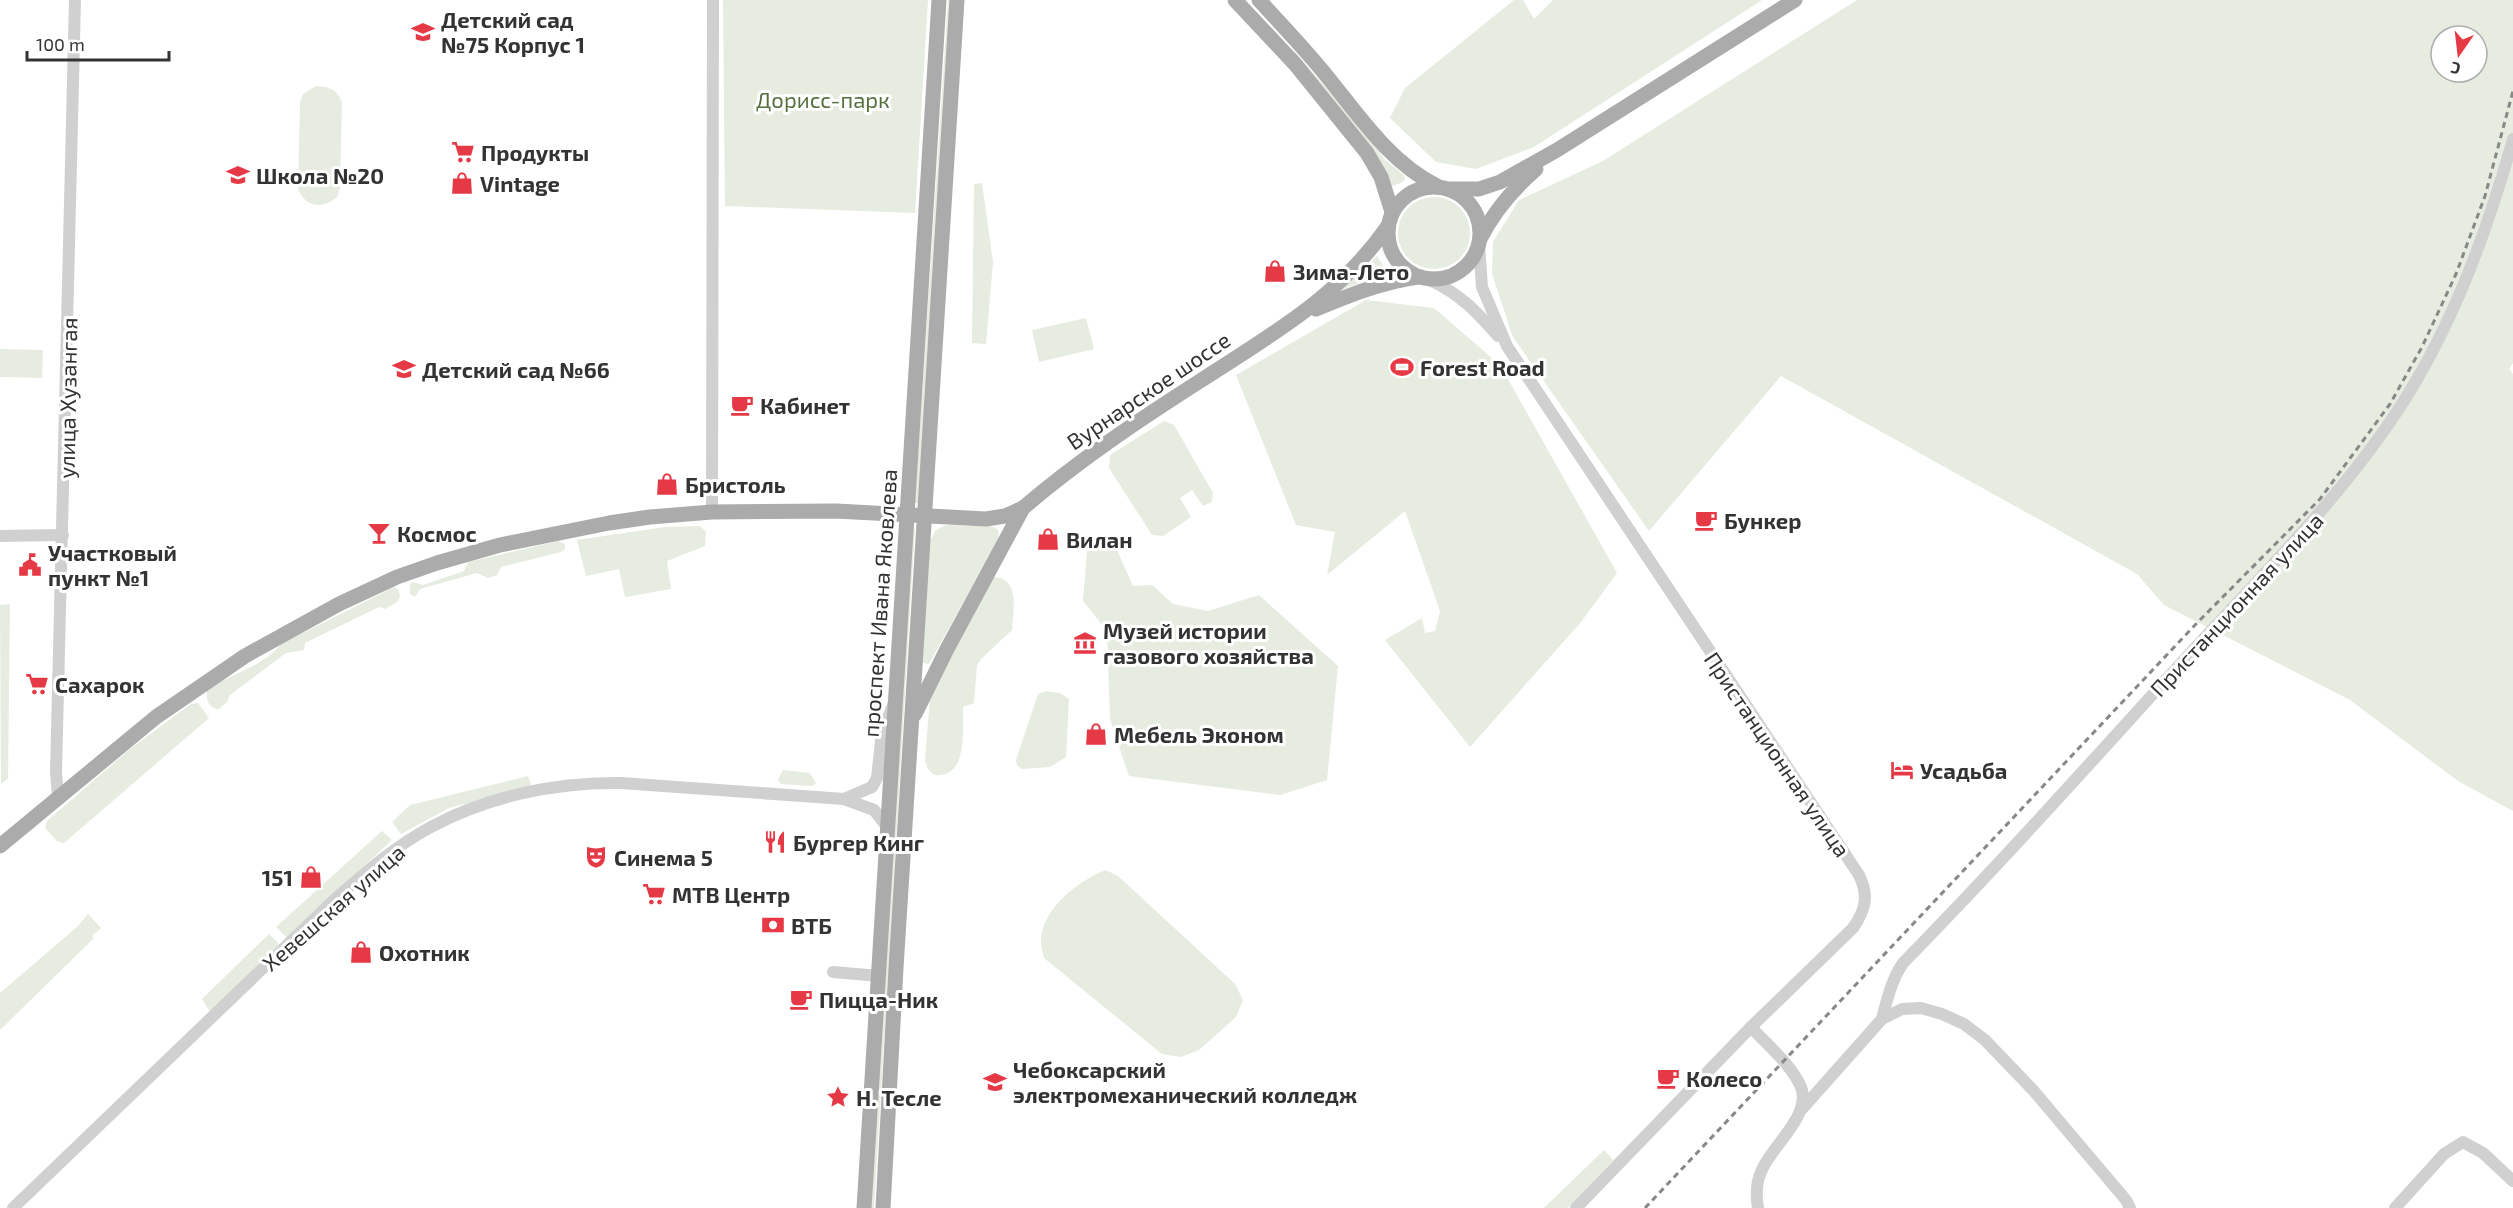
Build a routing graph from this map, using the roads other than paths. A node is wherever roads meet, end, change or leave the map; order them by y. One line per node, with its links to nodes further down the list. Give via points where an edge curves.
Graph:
1 (75, 0): 22 (street, улица Хузангая)
2 (713, 0): 19 (street)
3 (939, 0): 20 (main road, проспект Ивана Яковлева)
4 (957, 0): 21 (main road, проспект Ивана Яковлева)
5 (1234, 0): 9 (main road)
6 (1259, 0): 8 (main road)
7 (1795, 0): 11 (main road)
8 (1299, 45): 9 (main road); 12 (main road, via 1392,155 1422,178)
9 (1287, 56): 13 (main road, via 1367,153 1381,177)
10 (2513, 139): 32 (street, Пристанционная улица, via 2497,198 2462,290 2399,408 2324,508 1991,873 1903,963)
11 (1557, 150): 12 (main road, via 1500,182 1479,189); 14 (main road, via 1509,194)
12 (1445, 188): 13 (main road, via 1413,191 1401,200); 14 (main road, via 1471,205 1480,226)
13 (1390, 219): 15 (main road, via 1388,241 1397,261 1405,270); 16 (main road, Вурнарское шоссе, via 1345,279)
14 (1479, 242): 15 (main road, via 1473,258 1454,277); 17 (street, Пристанционная улица, via 1482,287)
15 (1424, 278): 16 (main road, Вурнарское шоссе, via 1392,280); 17 (street, Пристанционная улица, via 1469,304)
16 (1302, 315): 18 (main road, Вурнарское шоссе, via 1091,453)
17 (1507, 346): 33 (street, Пристанционная улица, via 1865,888 1866,905 1853,928)
18 (1023, 508): 21 (main road, via 986,519); 25 (main road)
19 (712, 512): 20 (main road); 26 (main road, via 635,519 551,534 500,545 397,577 245,656 156,717)
20 (907, 515): 21 (main road); 24 (main road, проспект Ивана Яковлева)
21 (923, 516): 25 (main road, проспект Ивана Яковлева)
22 (63, 535): 23 (street); 26 (street, улица Хузангая)
23 (0, 536)
24 (896, 699): 27 (street, via 882,732 877,778 872,787); 28 (main road, проспект Ивана Яковлева)
25 (911, 722): 40 (main road, проспект Ивана Яковлева)
26 (58, 797): 29 (main road)
27 (844, 799): 28 (street, via 874,810); 38 (street, Хевешская улица, via 656,784 586,783 540,790 453,816 402,845 333,901)
28 (888, 828): 31 (main road, проспект Ивана Яковлева)
29 (0, 846)
30 (833, 972): 31 (street)
31 (879, 976): 39 (main road, проспект Ивана Яковлева)
32 (1882, 1019): 35 (street); 43 (street, via 1902,1009 1921,1008 1964,1024 1985,1040 2033,1090)
33 (1751, 1027): 34 (street); 41 (street, Пристанционная улица)
34 (1801, 1088): 35 (street); 36 (street)
35 (1815, 1094): 36 (street)
36 (1802, 1109): 42 (street, via 1761,1172)
37 (2513, 1181): 44 (street, via 2483,1153 2463,1142 2444,1154)
38 (13, 1208)
39 (864, 1208)
40 (883, 1208)
41 (1576, 1208)
42 (1758, 1208)
43 (2130, 1208)
44 (2395, 1208)

